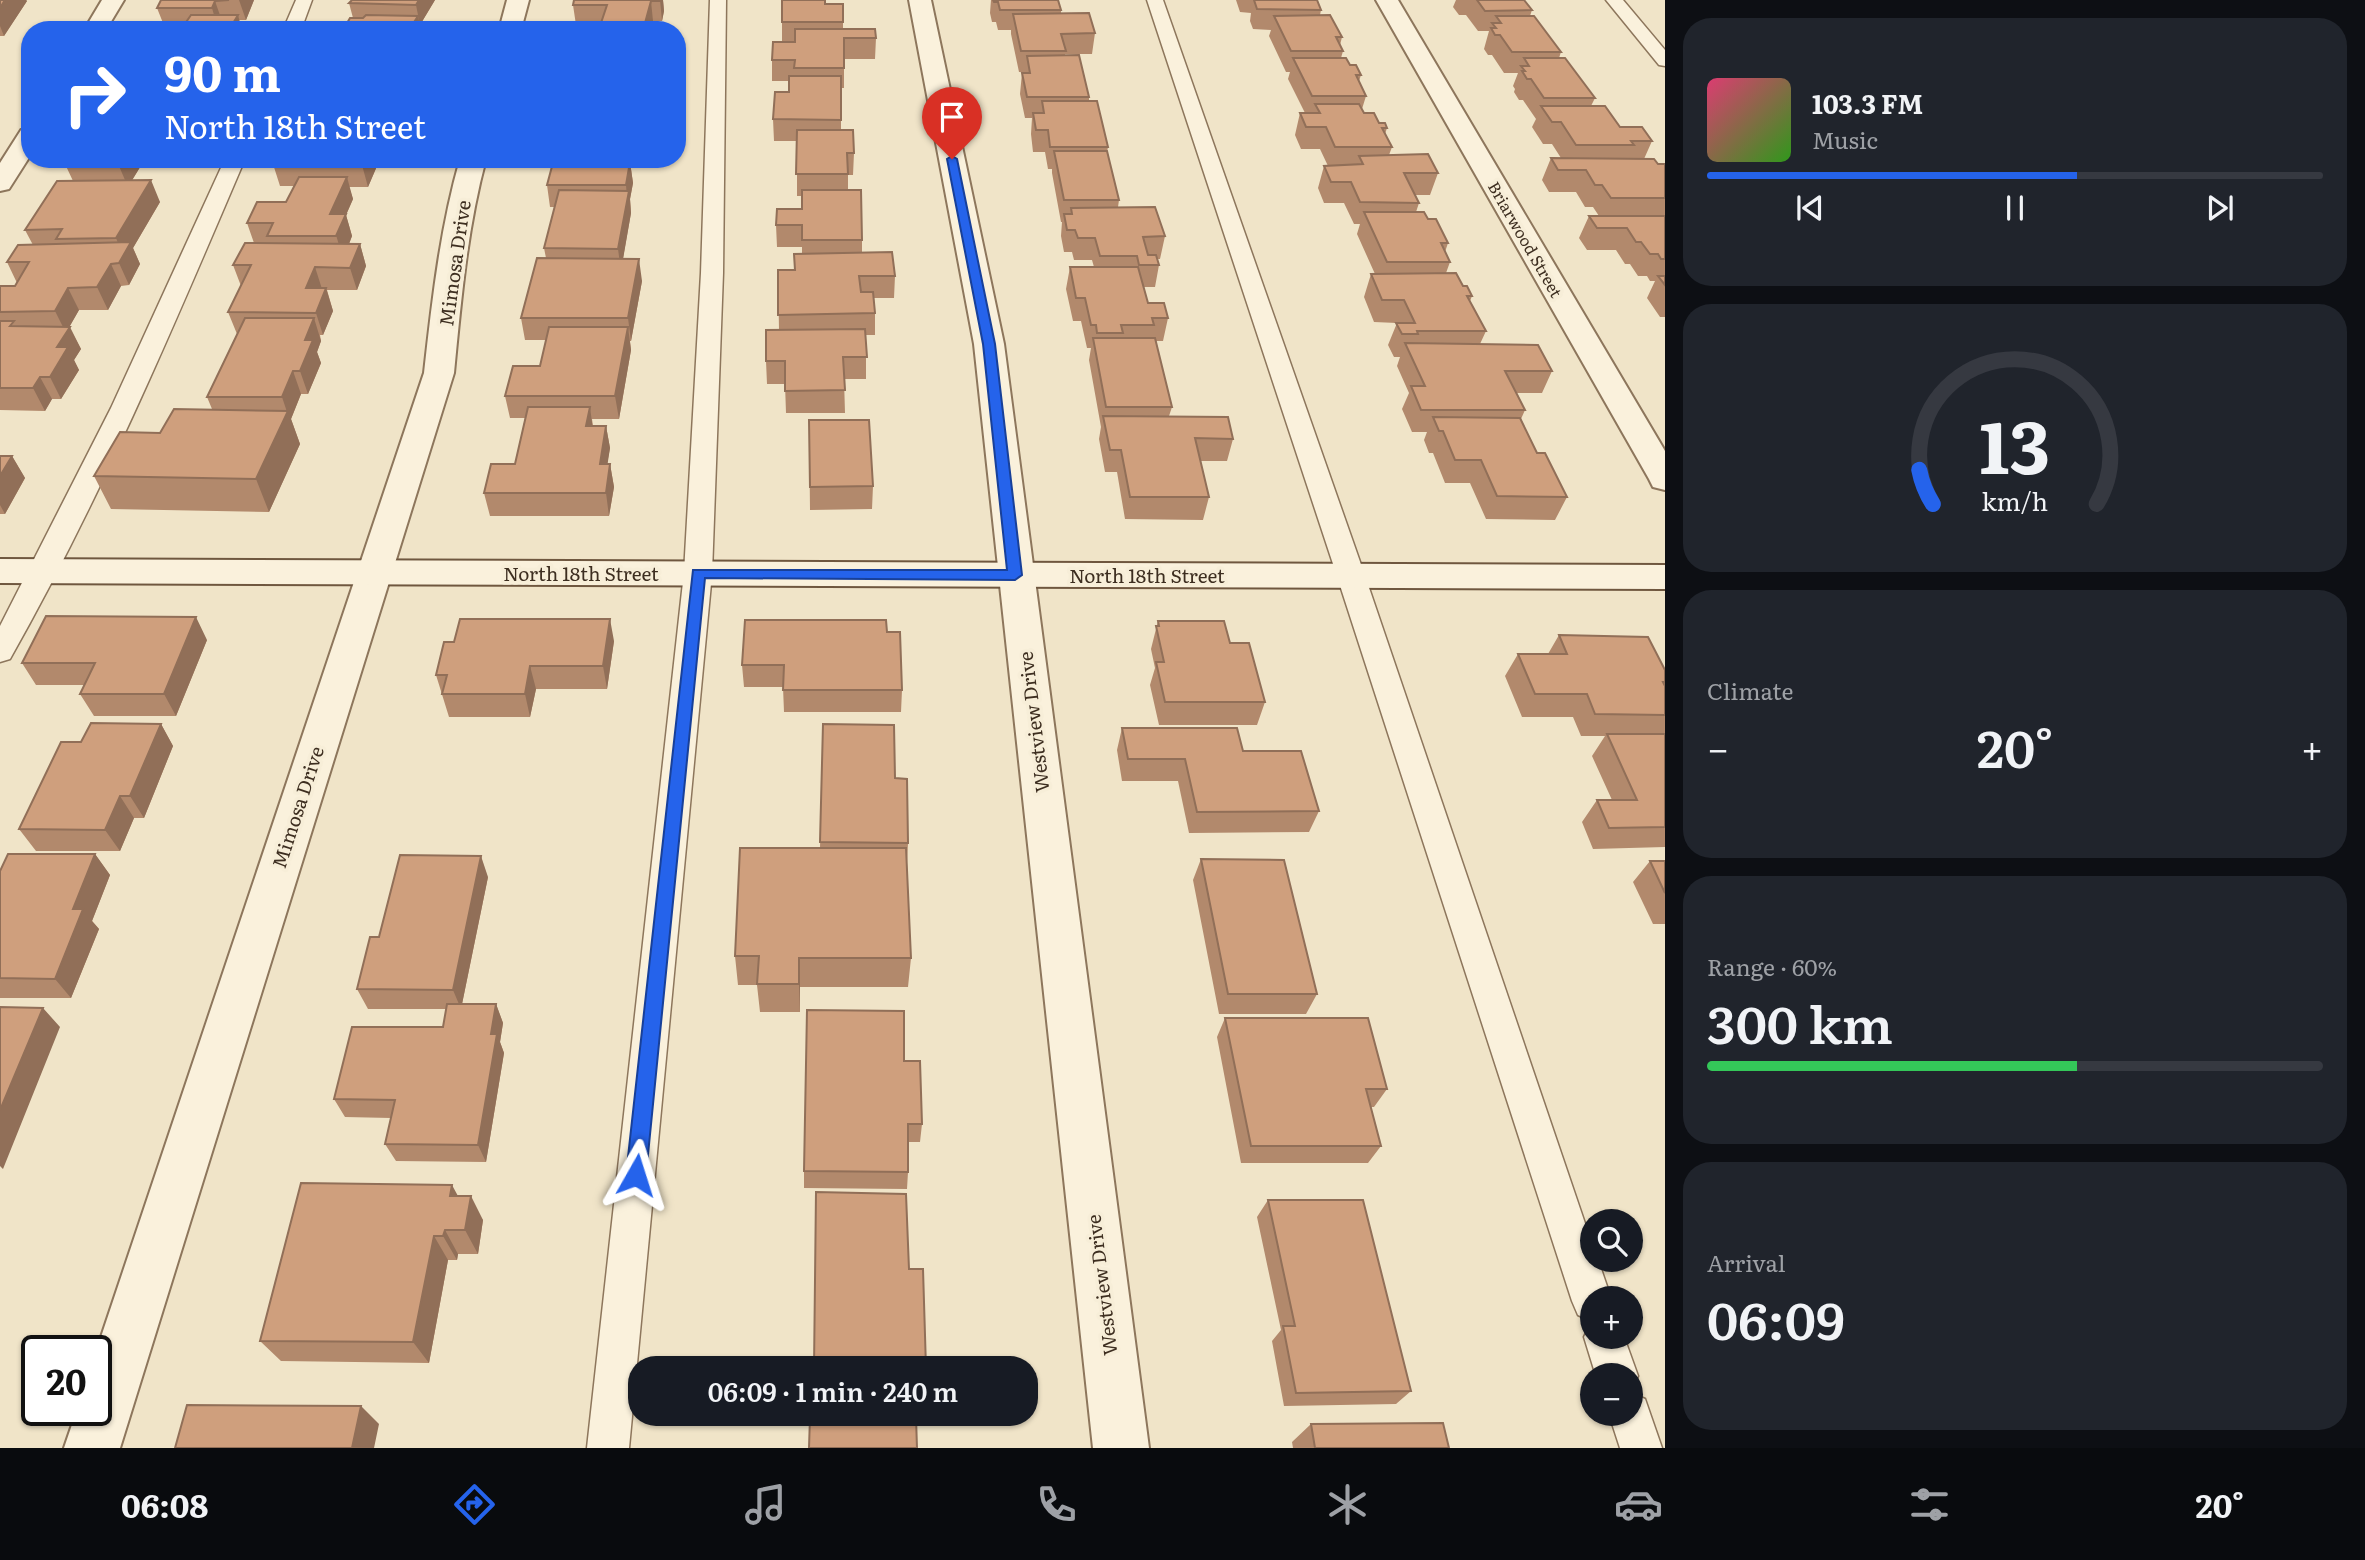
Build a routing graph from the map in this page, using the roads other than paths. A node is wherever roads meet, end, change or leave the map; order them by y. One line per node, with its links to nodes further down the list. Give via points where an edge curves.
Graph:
1 (113, 0): 9 (street)
2 (304, 0): 10 (lane)
3 (518, 0): 11 (street)
4 (718, 0): 21 (lane, via 712,273)
5 (920, 0): 22 (street, Westview Drive, via 989,344)
6 (1155, 0): 23 (lane)
7 (1387, 0): 17 (street, Briarwood Street)
8 (1614, 0): 12 (lane)
9 (100, 21)
10 (296, 21)
11 (512, 21)
12 (1665, 61)
13 (21, 149): 16 (street)
14 (231, 168): 19 (lane, via 174,302)
15 (470, 168): 20 (street, Mimosa Drive, via 447,293 439,373)
16 (0, 183)
17 (1665, 479)
18 (0, 571): 19 (street, North 18th Street)
19 (43, 571): 20 (street, North 18th Street); 25 (lane)
20 (373, 572): 21 (street, North 18th Street); 28 (street, Mimosa Drive)
21 (698, 573): 22 (street, North 18th Street); 29 (lane)
22 (1015, 575): 23 (street, North 18th Street); 30 (street, Westview Drive)
23 (1351, 576): 24 (street, North 18th Street); 26 (lane)
24 (1665, 577)
25 (0, 652)
26 (1587, 1286)
27 (1634, 1426): 31 (lane)
28 (92, 1448)
29 (607, 1448)
30 (1121, 1448)
31 (1641, 1448)

